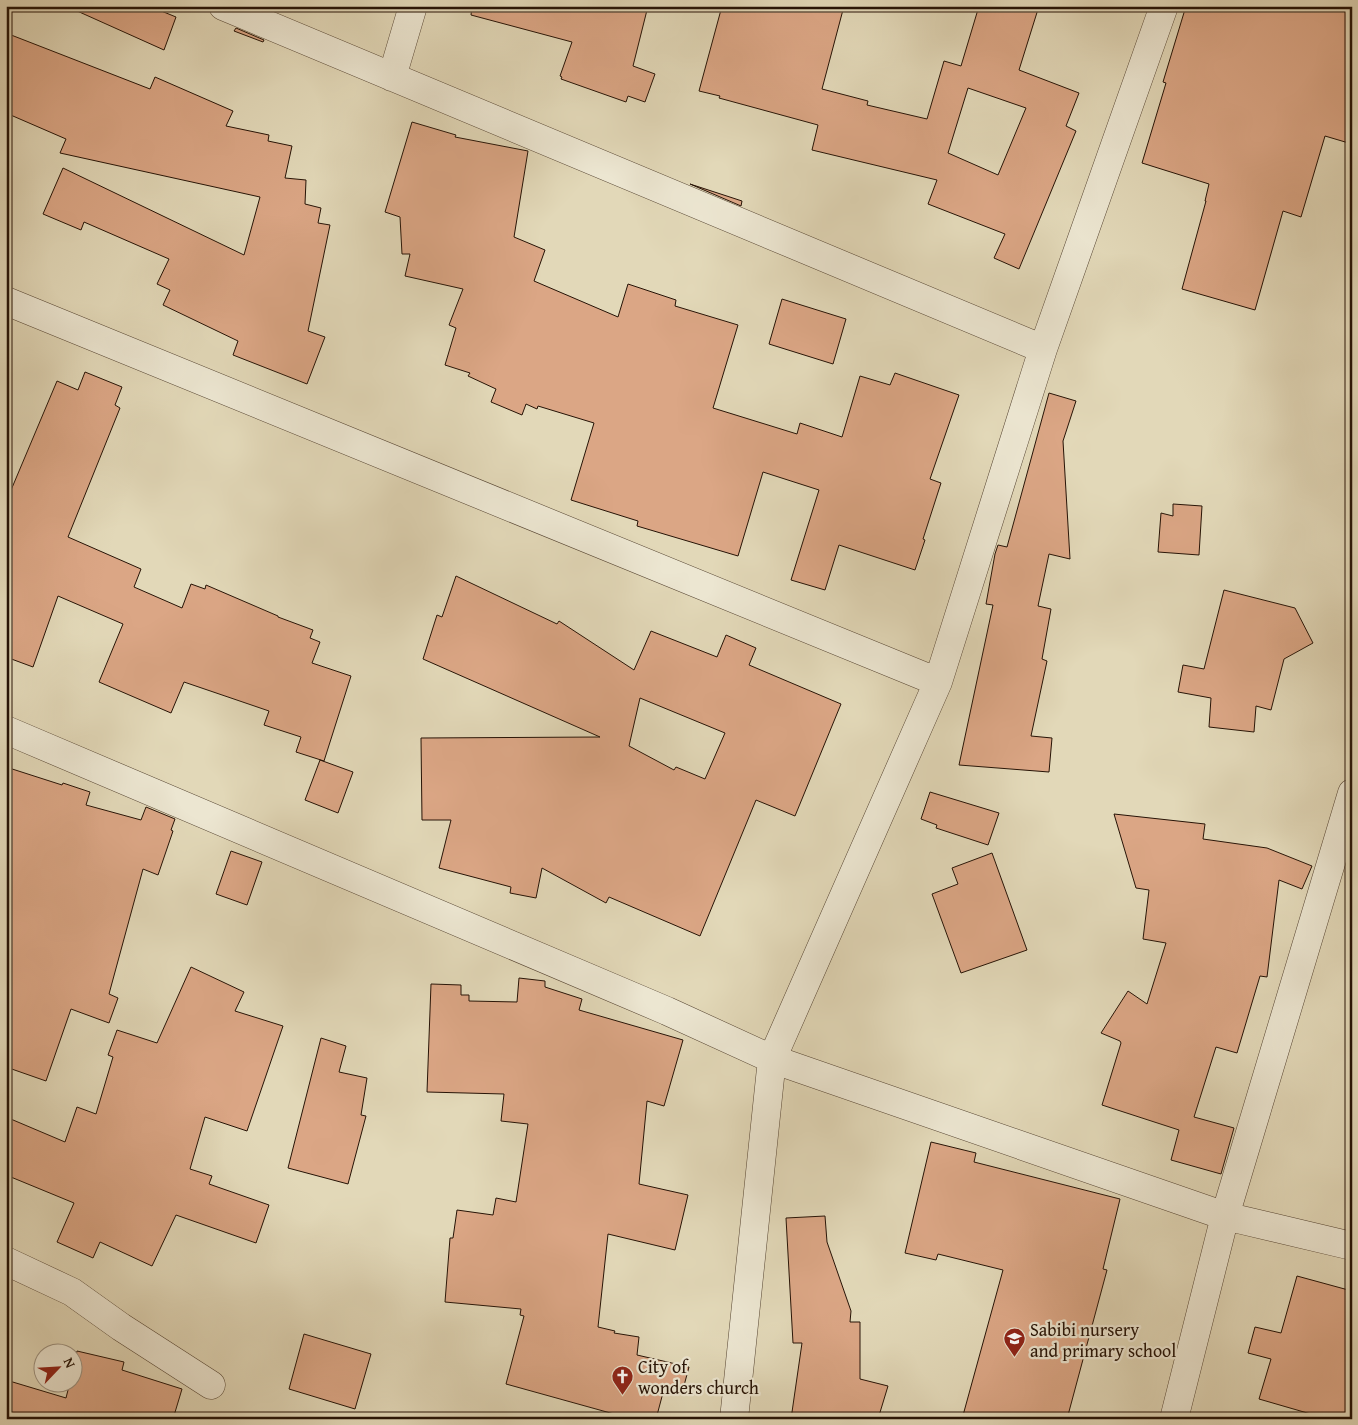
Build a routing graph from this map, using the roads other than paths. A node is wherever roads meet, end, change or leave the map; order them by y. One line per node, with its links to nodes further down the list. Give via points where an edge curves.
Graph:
1 (223, 6): 4 (street)
2 (413, 6): 4 (street)
3 (1164, 6): 6 (street)
4 (392, 77): 6 (street)
5 (6, 301): 7 (street)
6 (1043, 349): 7 (street)
7 (938, 682): 10 (street)
8 (6, 730): 10 (street, via 667,1011)
9 (1352, 792): 11 (street)
10 (772, 1059): 11 (street); 15 (street)
11 (1225, 1216): 12 (street); 16 (street)
12 (1352, 1246)
13 (6, 1261): 14 (street, via 72,1292)
14 (211, 1385)
15 (734, 1419)
16 (1174, 1419)

